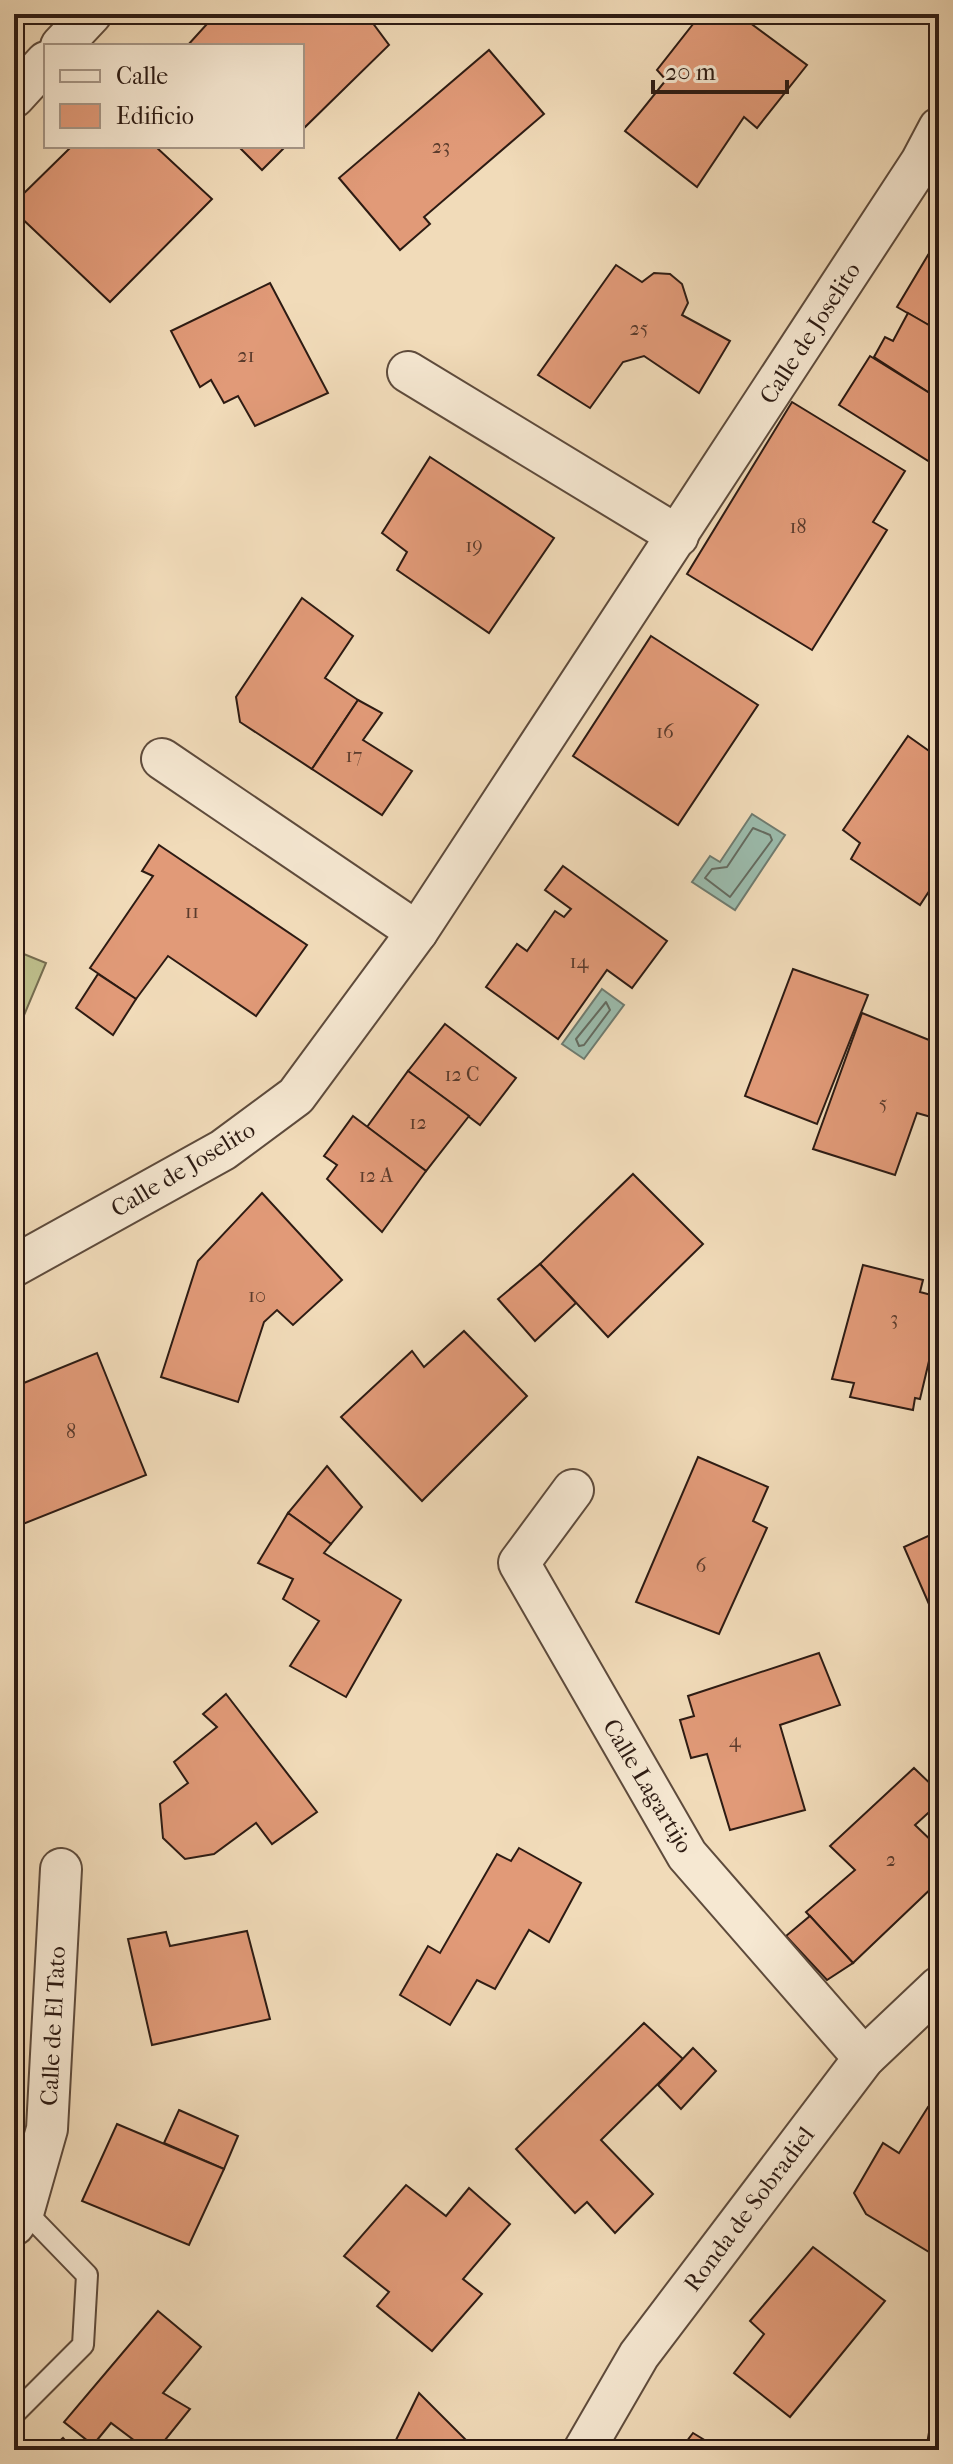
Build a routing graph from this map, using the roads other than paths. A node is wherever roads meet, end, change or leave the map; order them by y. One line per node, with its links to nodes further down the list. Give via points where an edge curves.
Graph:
1 (91, 14): 2 (street)
2 (63, 44)
3 (44, 64): 4 (street)
4 (14, 97)
5 (939, 128): 7 (street, Calle de Joselito)
6 (408, 372): 7 (street)
7 (678, 536): 9 (street, Calle de Joselito)
8 (162, 759): 9 (street)
9 (417, 932): 10 (street, Calle de Joselito, via 296,1096 223,1150)
10 (14, 1266)
11 (573, 1490): 14 (street, Calle Lagartijo, via 519,1563 687,1855)
12 (61, 1869): 15 (street, Calle de El Tato, via 47,2129)
13 (939, 1987): 14 (street, Ronda de Sobradiel)
14 (864, 2058): 17 (street, Ronda de Sobradiel, via 639,2355)
15 (19, 2217): 16 (lane, via 87,2275 83,2345)
16 (14, 2414)
17 (584, 2450)

